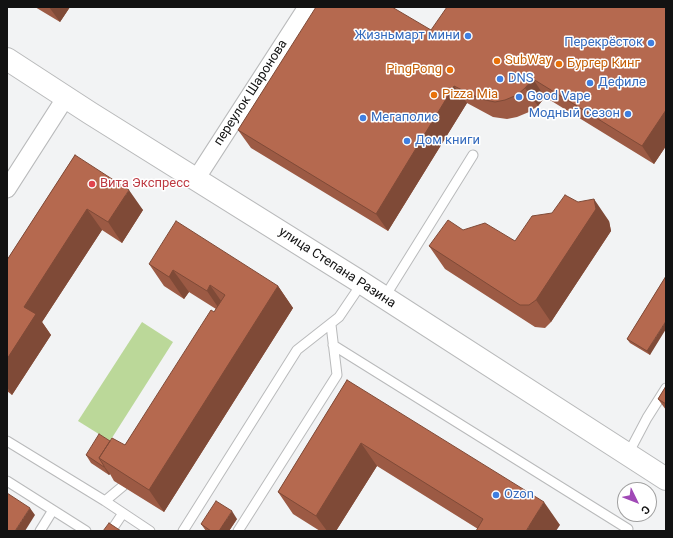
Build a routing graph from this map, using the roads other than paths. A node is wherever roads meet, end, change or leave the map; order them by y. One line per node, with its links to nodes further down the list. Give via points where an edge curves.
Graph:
1 (307, 7): 5 (street, переулок Шаронова)
2 (7, 59): 3 (street, улица Степана Разина)
3 (66, 97): 5 (street, улица Степана Разина); 6 (street)
4 (474, 155): 8 (lane)
5 (196, 179): 7 (street, улица Степана Разина)
6 (7, 189)
7 (362, 282): 8 (street, улица Степана Разина); 9 (lane)
8 (384, 298): 13 (street, улица Степана Разина)
9 (331, 325): 10 (lane); 25 (lane, via 297,350)
10 (333, 345): 20 (lane); 26 (lane, via 336,375)
11 (666, 388): 13 (lane)
12 (7, 441): 17 (lane)
13 (627, 455): 14 (street, улица Степана Разина)
14 (666, 479)
15 (7, 481): 18 (lane)
16 (123, 486): 17 (lane)
17 (105, 501): 19 (lane)
18 (53, 510): 21 (lane); 22 (lane)
19 (123, 513): 23 (lane); 24 (lane)
20 (628, 529)
21 (40, 531)
22 (86, 531)
23 (111, 531)
24 (150, 531)
25 (183, 531)
26 (238, 531)

